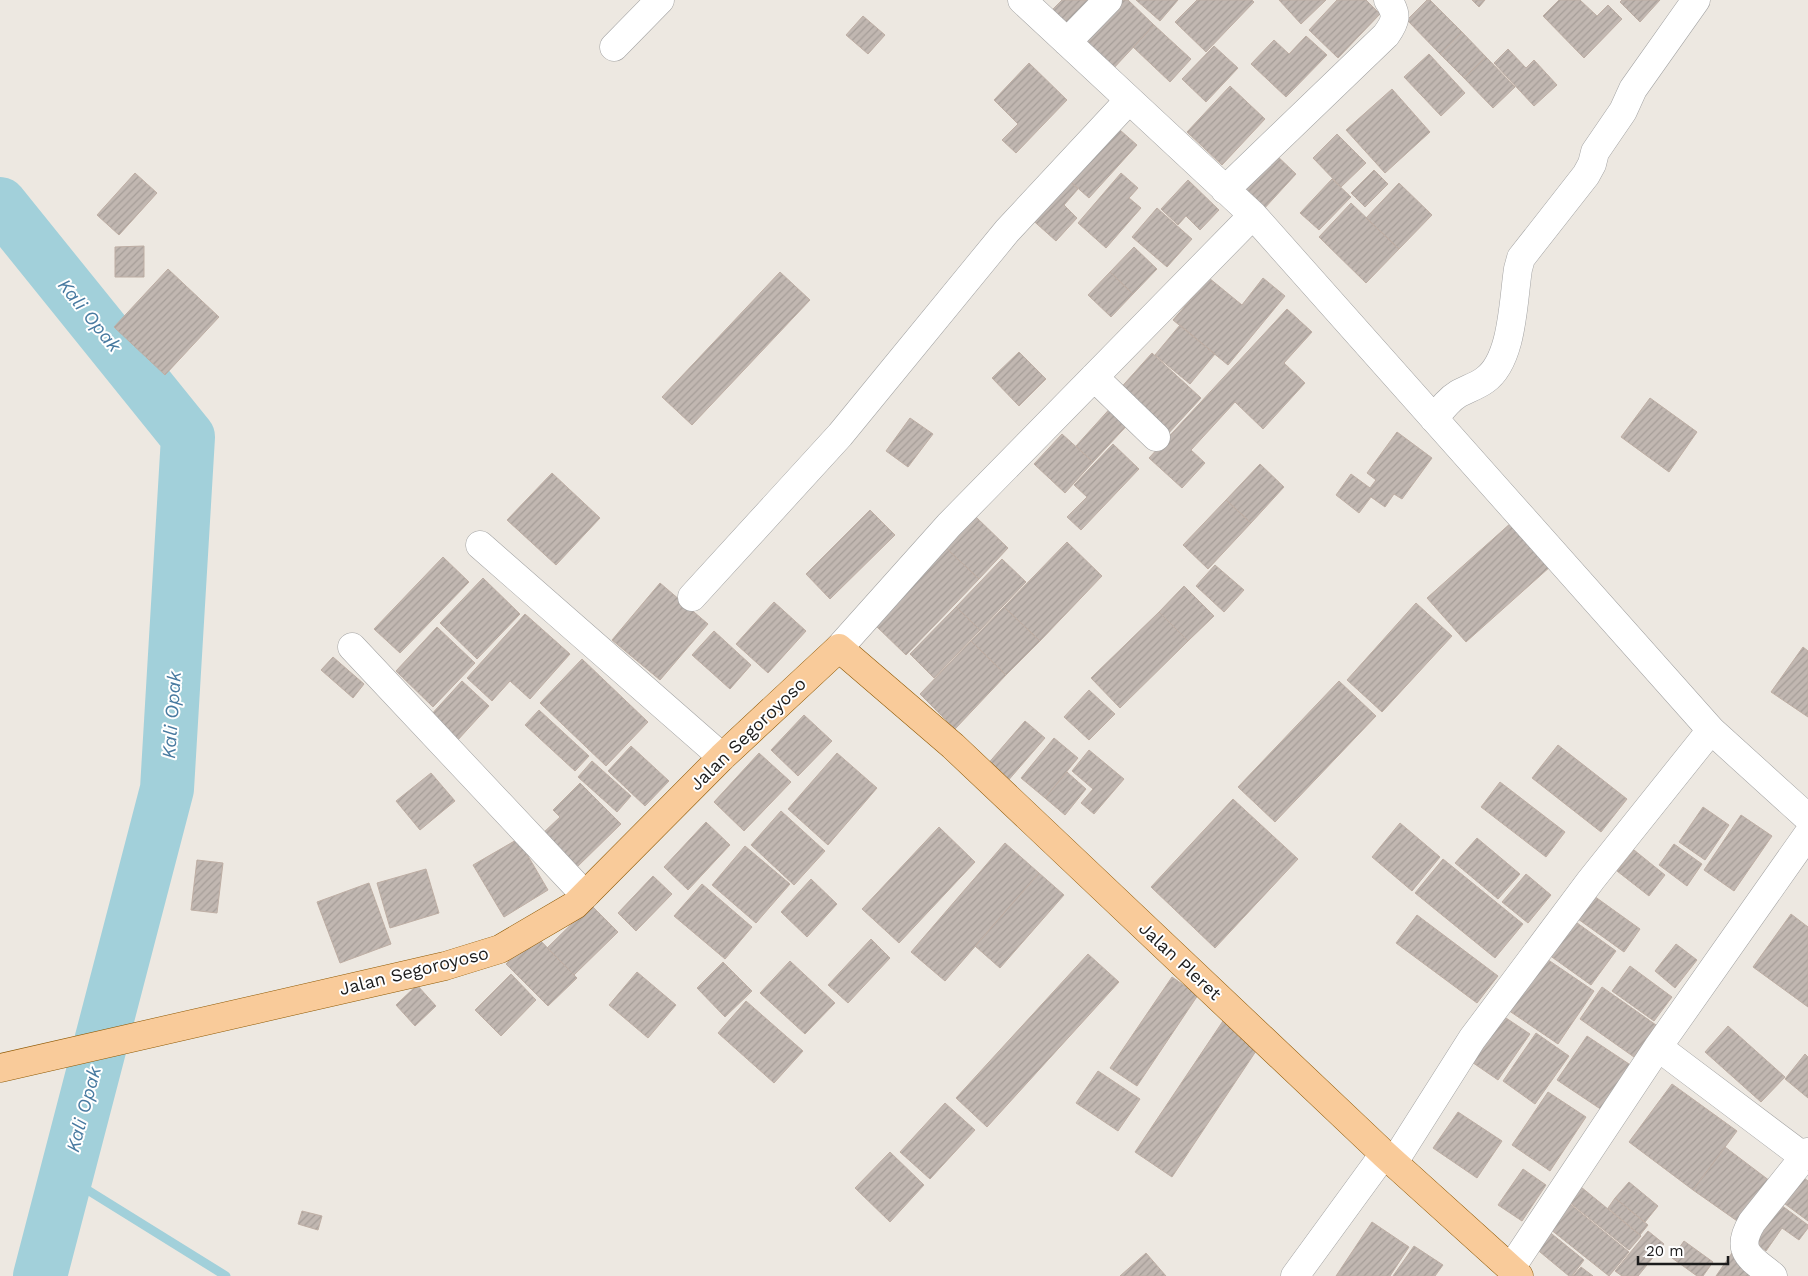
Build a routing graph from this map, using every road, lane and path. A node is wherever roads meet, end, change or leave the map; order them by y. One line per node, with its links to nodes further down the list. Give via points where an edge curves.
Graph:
1 (660, 0): 7 (street)
2 (1022, 0): 6 (street)
3 (1108, 0): 6 (street)
4 (1388, 0): 9 (street, via 1395,16 1386,35)
5 (1696, 0): 12 (street, via 1633,89 1623,111 1595,152 1586,175 1521,258 1507,347 1495,371 1485,381 1449,401)
6 (1067, 42): 8 (street)
7 (614, 47)
8 (1129, 100): 9 (street); 15 (street, via 1007,232 840,436)
9 (1225, 190): 10 (street)
10 (1253, 215): 11 (street); 12 (street)
11 (1094, 377): 13 (street); 17 (street, via 950,525)
12 (1434, 419): 18 (street)
13 (1156, 436)
14 (480, 545): 19 (street)
15 (692, 597)
16 (352, 647): 22 (street)
17 (839, 648): 19 (main road, Jalan Segoroyoso); 26 (main road, Jalan Pleret, via 953,746)
18 (1711, 730): 20 (street); 26 (street, via 1591,880 1472,1039)
19 (722, 757): 22 (main road, Jalan Segoroyoso)
20 (1808, 818)
21 (1808, 834): 23 (street)
22 (585, 895): 24 (main road, Jalan Segoroyoso, via 575,905 500,949 445,966)
23 (1658, 1047): 25 (street); 27 (street)
24 (0, 1068)
25 (1806, 1155): 29 (street, via 1746,1233 1744,1244 1747,1254)
26 (1389, 1158): 27 (main road, Jalan Pleret); 28 (street)
27 (1515, 1272)
28 (1295, 1276)
29 (1773, 1276)

